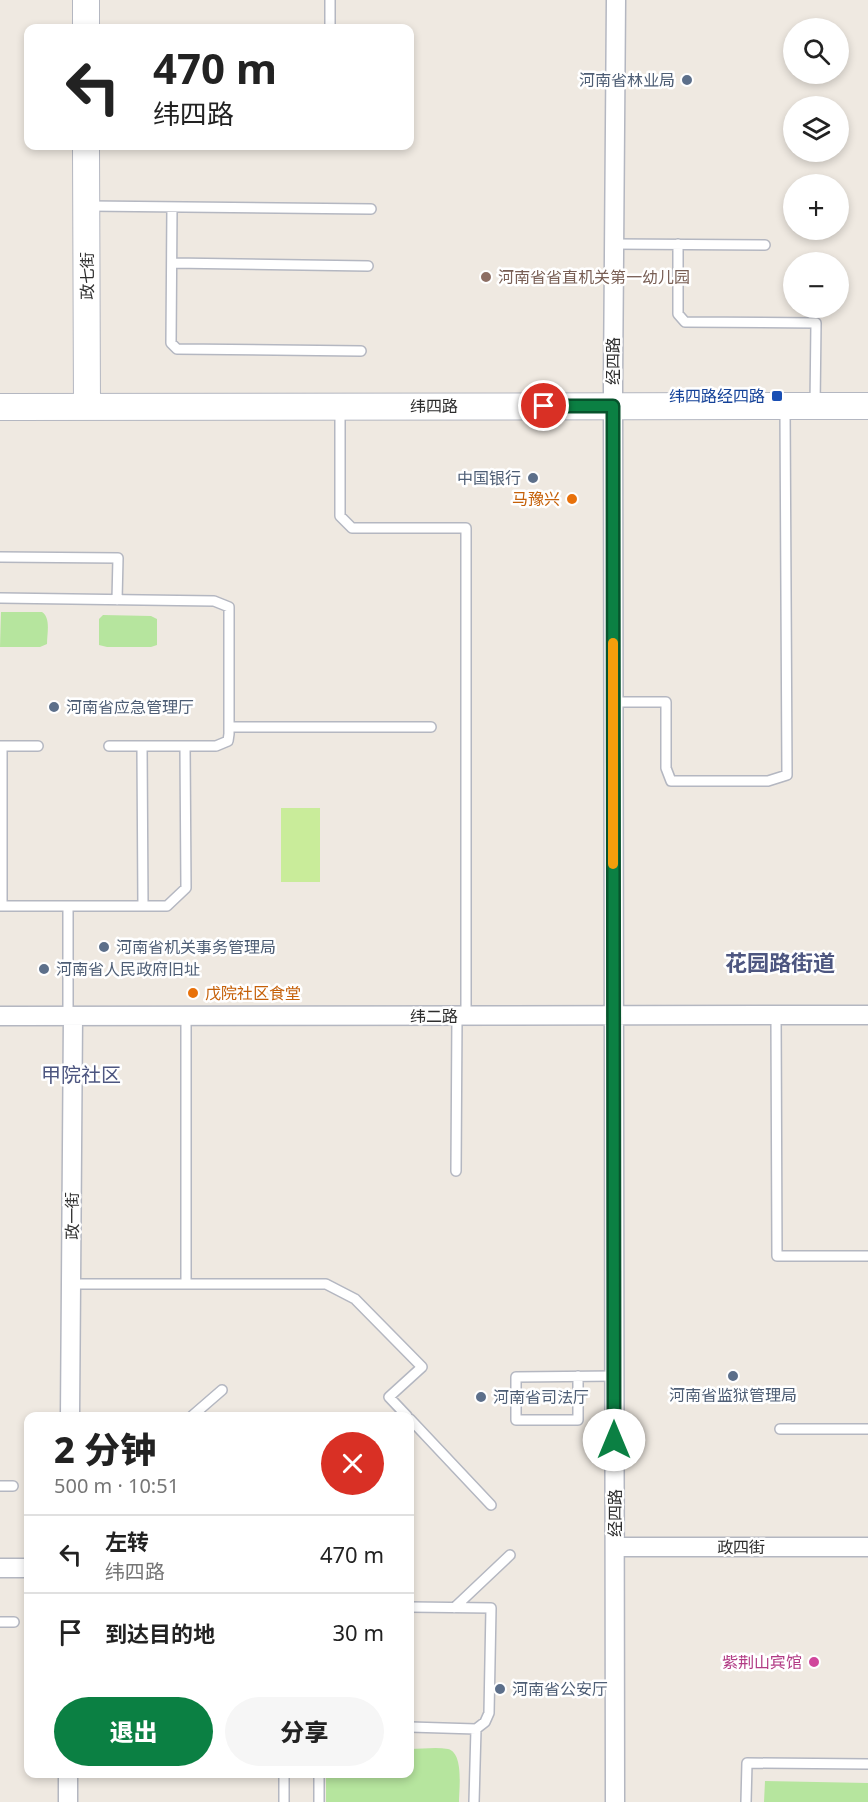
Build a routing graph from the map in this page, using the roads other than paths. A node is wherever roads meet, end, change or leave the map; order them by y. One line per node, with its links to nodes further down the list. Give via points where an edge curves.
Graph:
1 (86, 0): 4 (street)
2 (330, 0): 5 (lane)
3 (616, 0): 10 (street, 经四路)
4 (86, 24)
5 (330, 24)
6 (86, 150): 7 (street, 政七街)
7 (86, 206): 8 (lane); 22 (street, 政七街)
8 (172, 207): 9 (lane); 13 (lane)
9 (371, 209)
10 (614, 244): 11 (lane); 17 (street, 经四路)
11 (678, 244): 12 (lane); 19 (lane, via 678,315 685,322 816,323)
12 (765, 245)
13 (172, 263): 14 (lane); 15 (lane, via 171,343 177,349)
14 (368, 266)
15 (361, 351)
16 (340, 406): 17 (street, 纬四路); 22 (street, 纬四路); 40 (lane, via 340,516 352,528 466,528)
17 (613, 406): 18 (street, 纬四路); 26 (street, 经四路)
18 (785, 406): 19 (street, 纬四路); 26 (lane, via 787,775 768,781 671,781 666,768 666,702)
19 (815, 406): 20 (street, 纬四路)
20 (868, 406)
21 (0, 407): 22 (street, 纬四路)
22 (87, 407)
23 (0, 557): 25 (lane, via 118,558)
24 (0, 598): 25 (lane)
25 (117, 600): 27 (lane, via 214,601 229,607)
26 (613, 702): 41 (street, 经四路)
27 (229, 727): 28 (lane); 33 (lane, via 228,741 216,746)
28 (431, 727)
29 (1, 746): 30 (lane); 34 (lane)
30 (38, 746)
31 (110, 746): 32 (lane)
32 (142, 746): 33 (lane); 36 (lane)
33 (185, 746): 36 (lane, via 186,888 167,906)
34 (1, 906): 35 (lane)
35 (68, 906): 36 (lane); 38 (lane)
36 (143, 906)
37 (0, 1016): 38 (street, 纬二路)
38 (70, 1016): 39 (street, 纬二路); 46 (street, 政一街)
39 (186, 1016): 40 (street, 纬二路); 47 (lane)
40 (462, 1016): 41 (street, 纬二路); 44 (lane)
41 (614, 1016): 42 (street, 纬二路); 49 (street, 经四路)
42 (777, 1016): 43 (street, 纬二路); 45 (lane, via 777,1256)
43 (868, 1016)
44 (456, 1171)
45 (868, 1256)
46 (71, 1284): 47 (lane); 51 (street, 政一街)
47 (186, 1284): 53 (lane, via 326,1284 355,1299 422,1367 389,1397)
48 (578, 1377): 48 (lane, via 516,1377 516,1420 578,1420); 49 (lane)
49 (614, 1377): 60 (street, 经四路)
50 (222, 1390): 52 (lane)
51 (70, 1412)
52 (197, 1412)
53 (402, 1412)
54 (414, 1425): 59 (lane)
55 (780, 1429): 56 (lane)
56 (868, 1429)
57 (0, 1486): 58 (lane)
58 (13, 1486)
59 (491, 1505)
60 (615, 1547): 61 (street, 政四街); 79 (street, 经四路)
61 (868, 1548)
62 (510, 1555): 66 (lane)
63 (0, 1568): 64 (street)
64 (24, 1568)
65 (414, 1607): 66 (lane)
66 (454, 1608): 70 (lane, via 491,1608 489,1713)
67 (0, 1622): 68 (lane)
68 (14, 1622)
69 (414, 1727): 70 (lane)
70 (476, 1729): 78 (lane)
71 (868, 1764): 80 (lane, via 747,1763)
72 (68, 1778): 75 (street)
73 (284, 1778): 76 (lane)
74 (320, 1778): 77 (lane)
75 (68, 1802)
76 (284, 1802)
77 (319, 1802)
78 (474, 1802)
79 (615, 1802)
80 (746, 1802)

